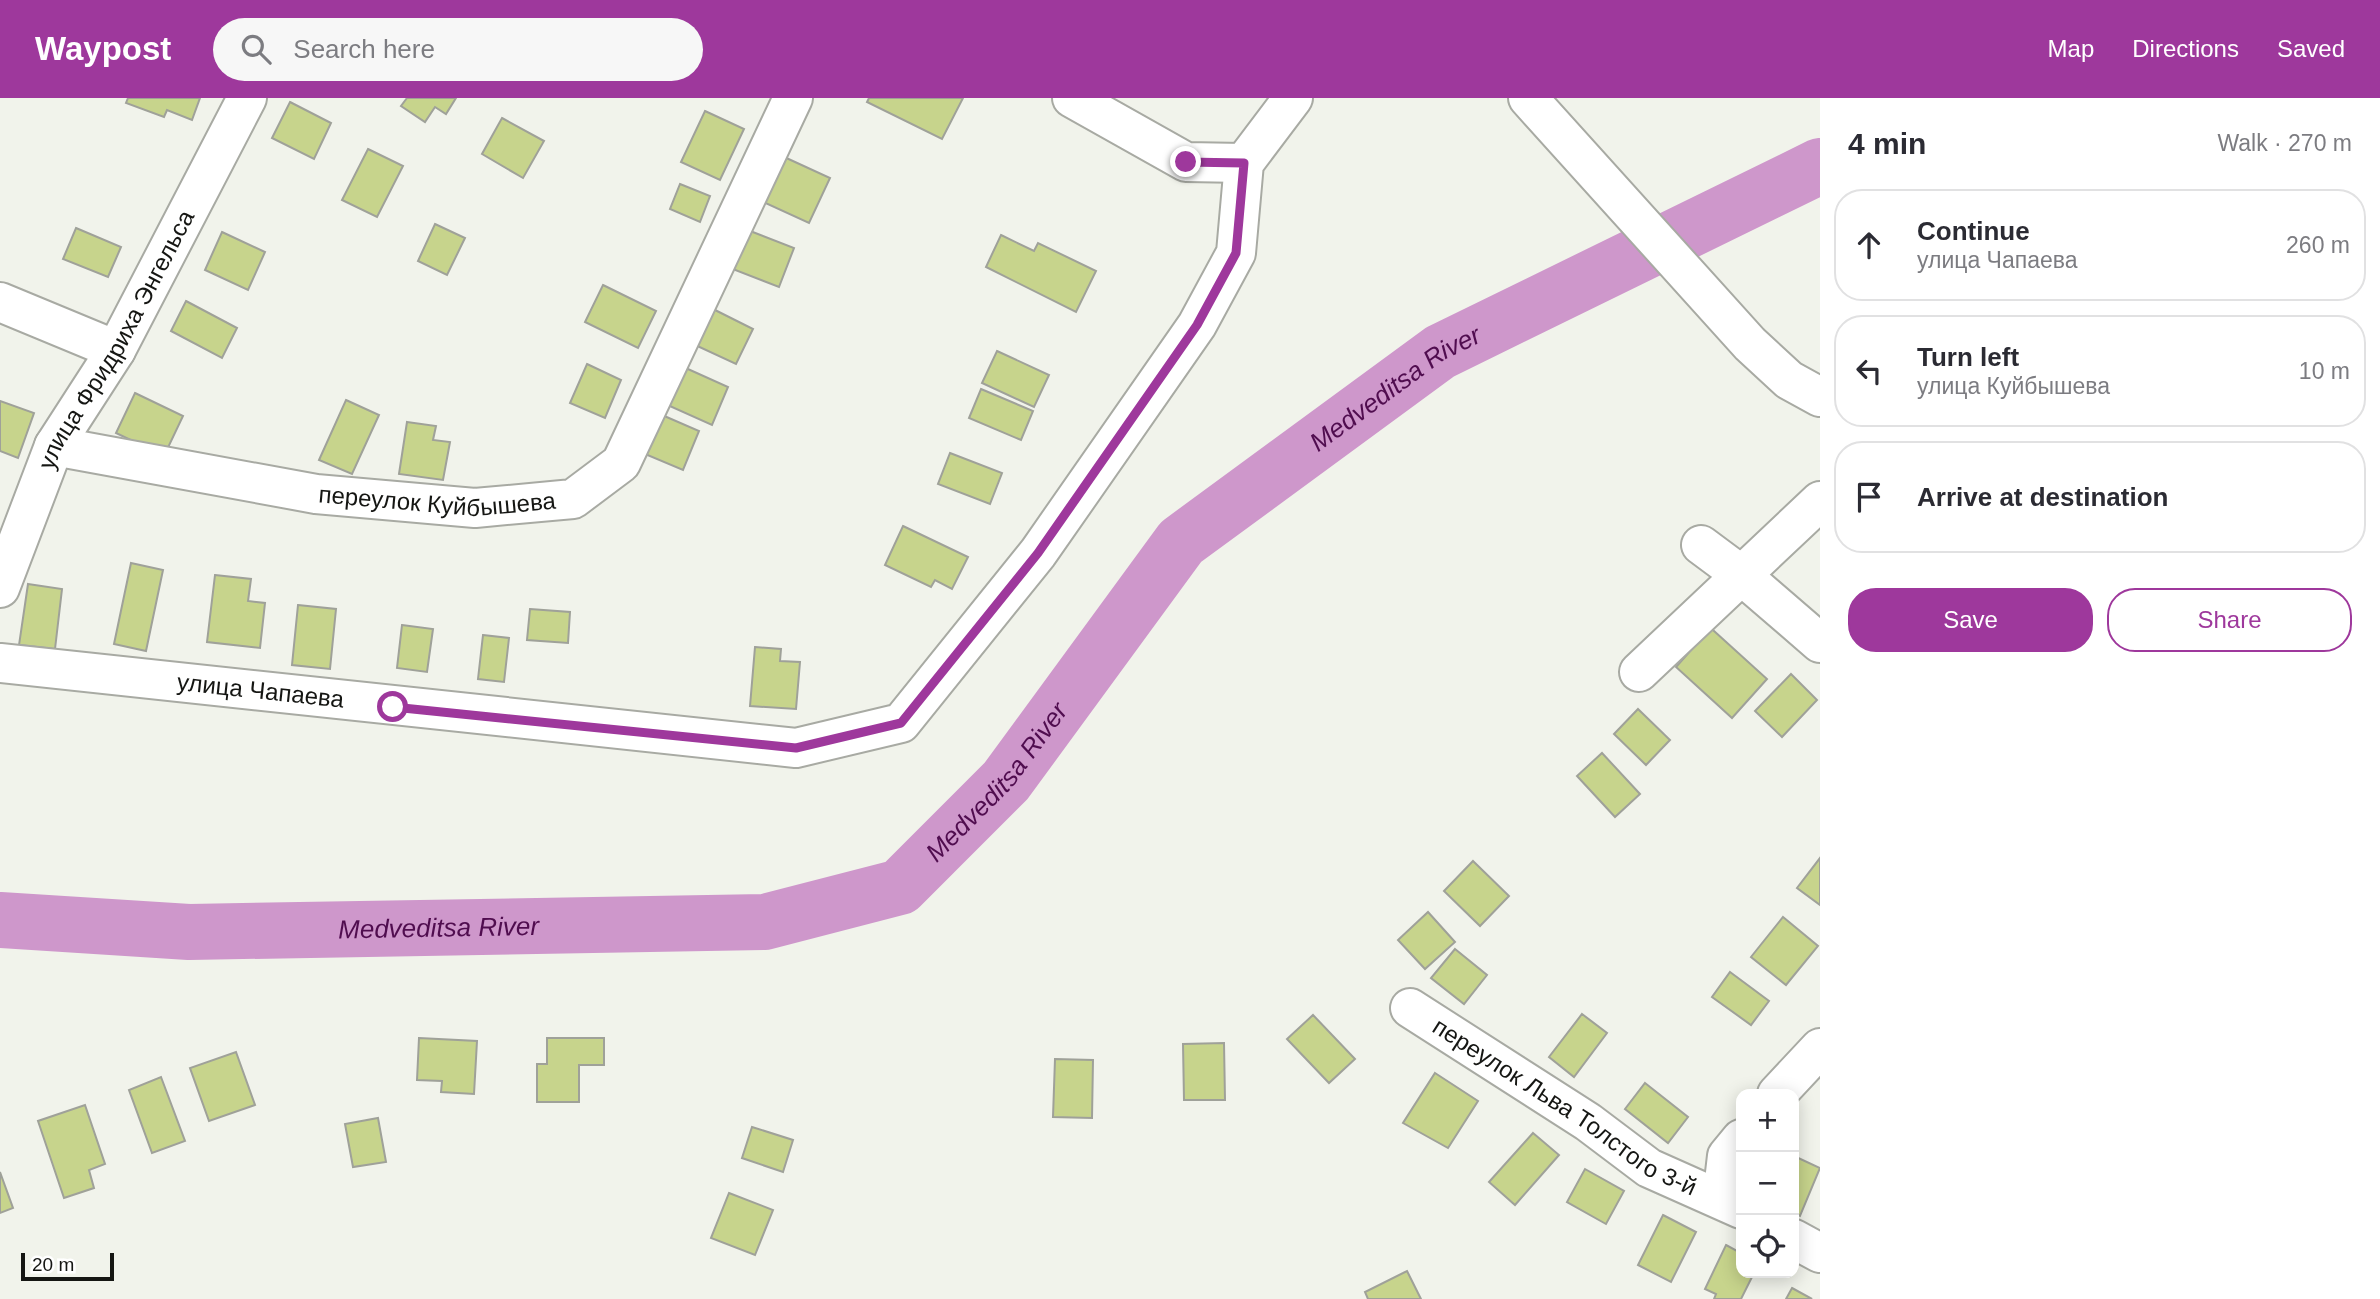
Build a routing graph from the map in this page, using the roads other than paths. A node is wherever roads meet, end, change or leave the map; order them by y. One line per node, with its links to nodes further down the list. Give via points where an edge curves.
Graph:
1 (247, 98): 8 (street, улица Фридриха Энгельса)
2 (793, 98): 10 (street, переулок Куйбышева, via 621,463 573,499 475,508 316,494)
3 (1072, 98): 6 (street, via 1186,162)
4 (1293, 98): 6 (street)
5 (1528, 98): 9 (street, via 1750,344 1789,380)
6 (1244, 163): 16 (street, улица Чапаева, via 1236,253 1197,325 1038,553 901,723 796,748)
7 (0, 302): 8 (street)
8 (116, 350): 10 (street, улица Фридриха Энгельса)
9 (1820, 397)
10 (54, 446): 14 (street, улица Фридриха Энгельса)
11 (1820, 501): 13 (street)
12 (1701, 545): 13 (street)
13 (1741, 574): 15 (street); 17 (street)
14 (0, 588)
15 (1820, 643)
16 (0, 663)
17 (1639, 672)
18 (1410, 1008): 22 (street, переулок Льва Толстого 3-й, via 1588,1122 1649,1168)
19 (1820, 1048): 20 (street)
20 (1782, 1089)
21 (1736, 1145): 22 (street, переулок Льва Толстого 3-й, via 1727,1156)
22 (1732, 1204)
23 (1799, 1242): 24 (street)
24 (1820, 1253)

